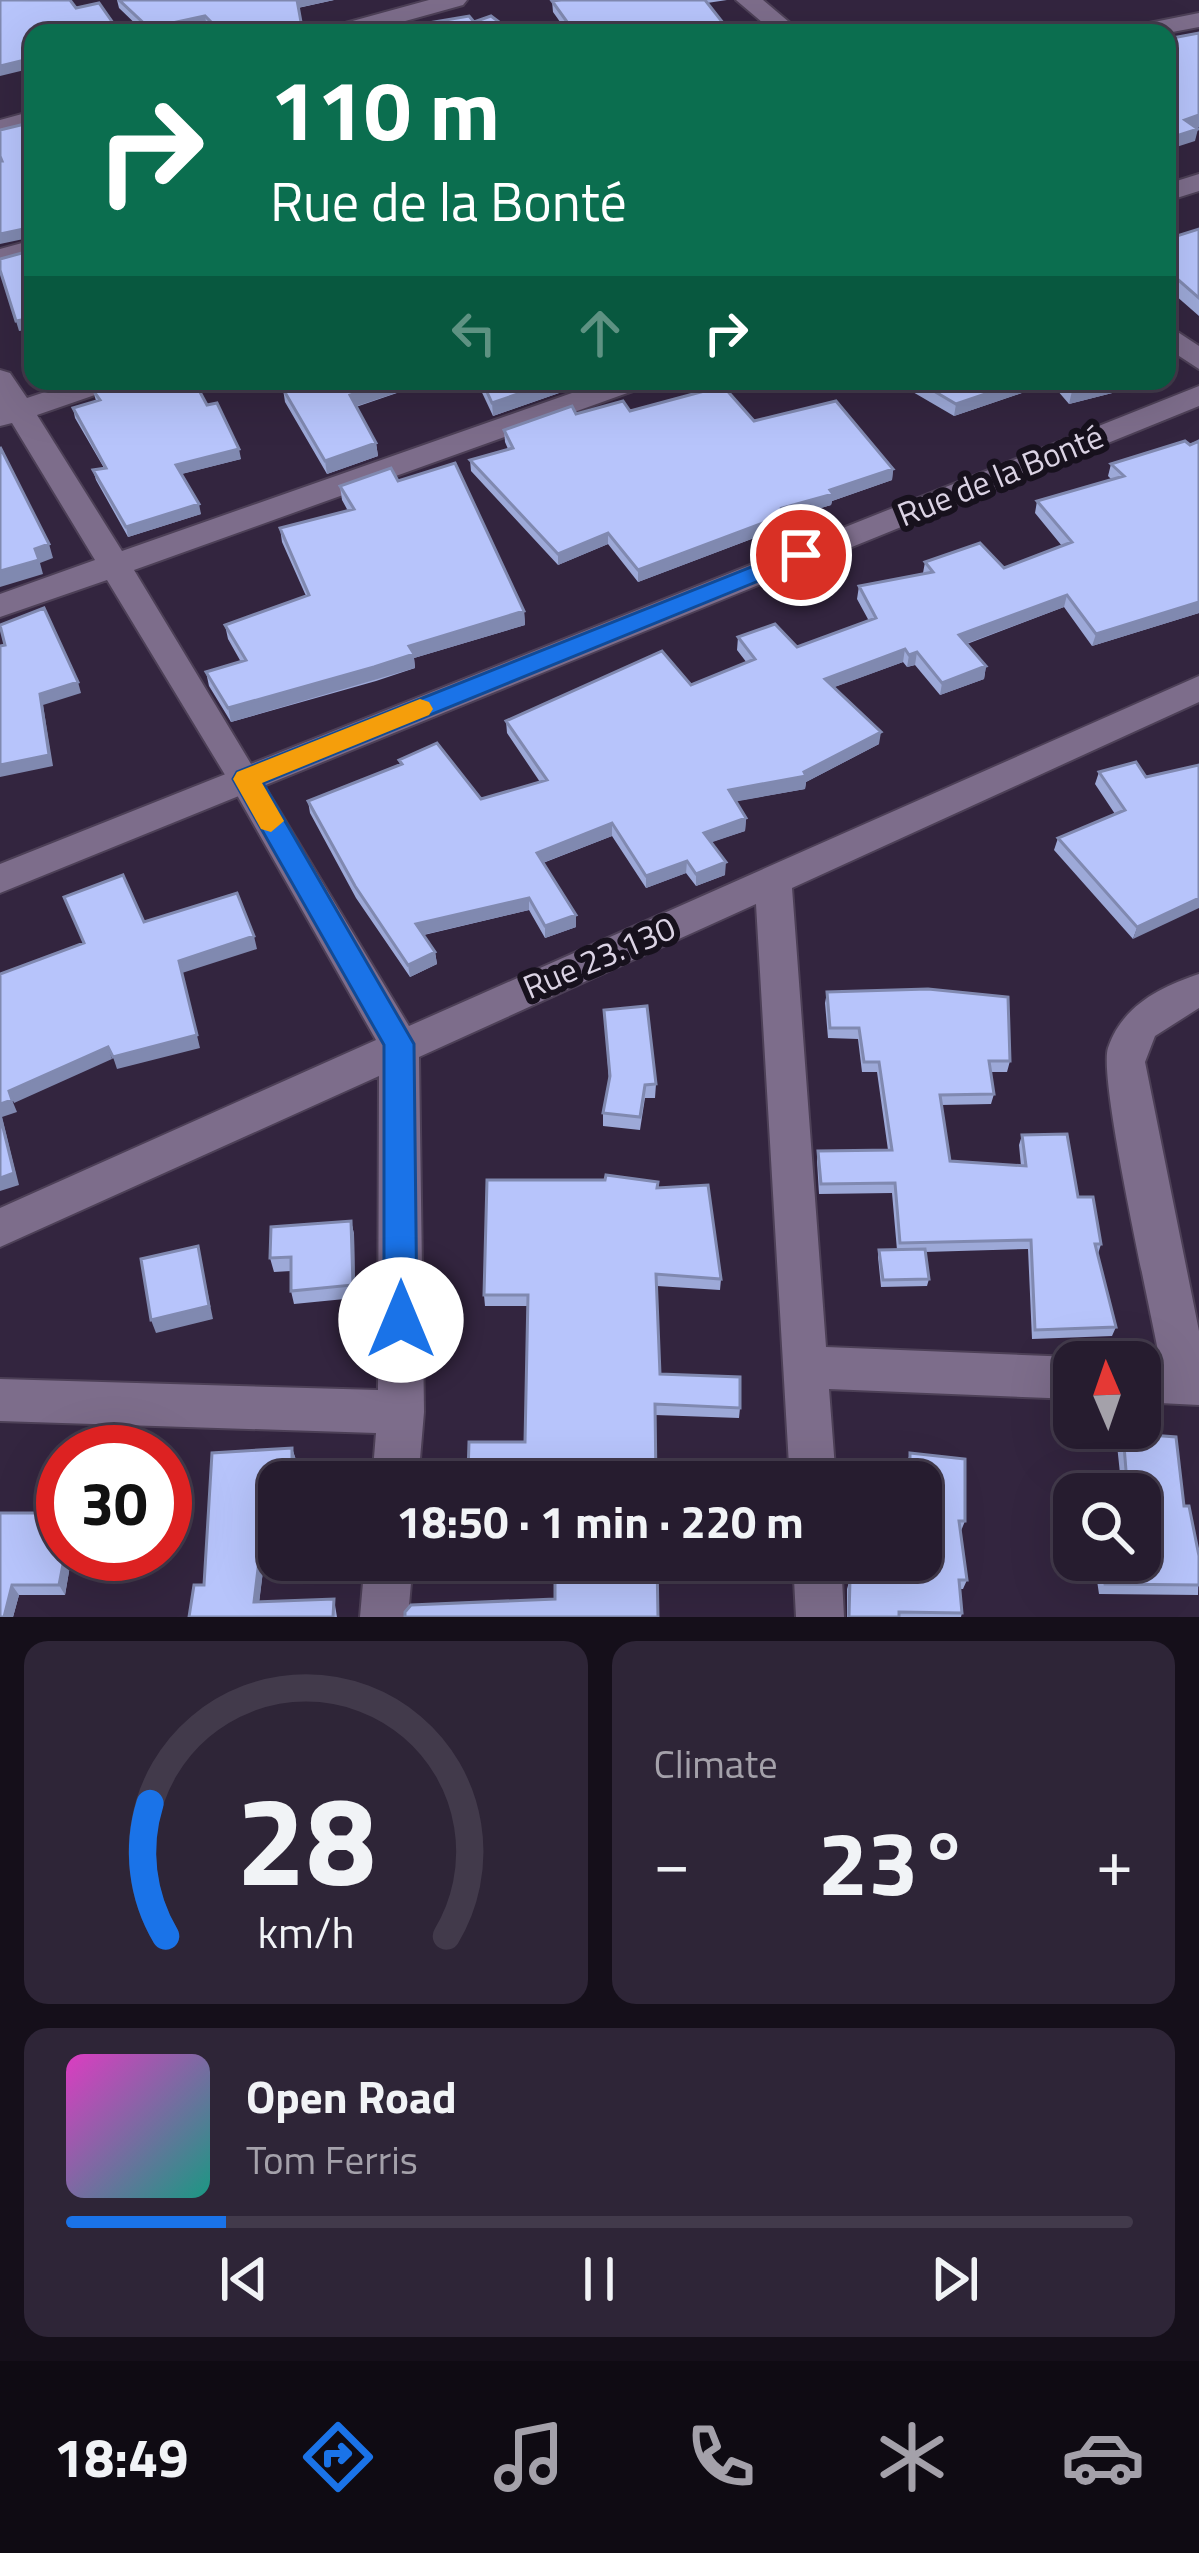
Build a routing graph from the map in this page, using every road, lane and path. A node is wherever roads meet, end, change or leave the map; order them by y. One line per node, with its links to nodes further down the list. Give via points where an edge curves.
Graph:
1 (455, 0): 3 (street)
2 (748, 0): 4 (street)
3 (368, 24)
4 (778, 24)
5 (0, 379): 9 (street)
6 (81, 390): 9 (street)
7 (609, 390): 10 (street)
8 (1199, 394): 13 (street, Rue de la Bonté)
9 (9, 414): 10 (street)
10 (117, 566): 11 (street); 13 (street)
11 (0, 606)
12 (1199, 688): 15 (street, Rue 23.130)
13 (246, 779): 14 (street, Rue de la Bonté); 17 (street)
14 (0, 879)
15 (773, 882): 17 (street, Rue 23.130); 19 (street)
16 (1199, 990): 22 (street, via 1145,1016 1125,1062)
17 (399, 1044): 18 (street, Rue 23.130); 24 (street)
18 (0, 1228)
19 (807, 1367): 20 (street); 26 (street)
20 (1053, 1377)
21 (1161, 1382): 22 (street)
22 (1193, 1384)
23 (0, 1400): 24 (street)
24 (401, 1412): 25 (street)
25 (397, 1461)
26 (812, 1461)
27 (387, 1581): 29 (street)
28 (818, 1581): 30 (street)
29 (384, 1617)
30 (820, 1617)

